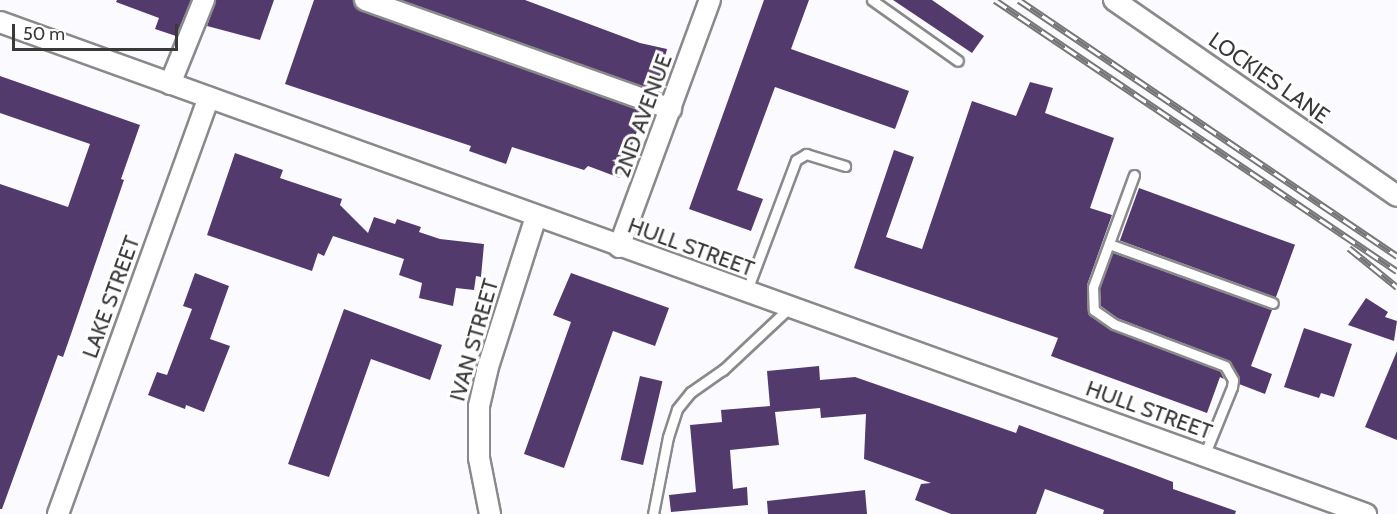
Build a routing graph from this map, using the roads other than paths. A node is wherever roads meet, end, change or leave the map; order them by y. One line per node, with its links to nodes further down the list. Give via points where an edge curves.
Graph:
1 (204, 0): 8 (street)
2 (365, 0): 10 (street)
3 (710, 0): 10 (street, 2ND AVENUE)
4 (872, 0): 7 (lane)
5 (1114, 0): 13 (street, LOCKIES LANE)
6 (0, 22): 8 (street, HULL STREET)
7 (958, 61)
8 (170, 84): 9 (street, HULL STREET)
9 (208, 97): 14 (street, HULL STREET); 21 (street, LAKE STREET)
10 (671, 110): 16 (street, 2ND AVENUE)
11 (845, 166): 17 (lane, via 806,154 796,160)
12 (1134, 175): 15 (lane)
13 (1397, 196)
14 (536, 216): 16 (street, HULL STREET); 22 (street, IVAN STREET, via 479,406 479,458)
15 (1109, 244): 18 (lane); 20 (lane, via 1093,287 1094,310 1114,324 1225,366 1231,374 1232,387)
16 (619, 247): 17 (street, HULL STREET)
17 (746, 293): 19 (street, HULL STREET)
18 (1273, 303)
19 (789, 308): 20 (street, HULL STREET); 23 (lane, via 731,363 691,392 677,409)
20 (1204, 456): 24 (street, HULL STREET)
21 (58, 514)
22 (490, 514)
23 (653, 514)
24 (1366, 514)

